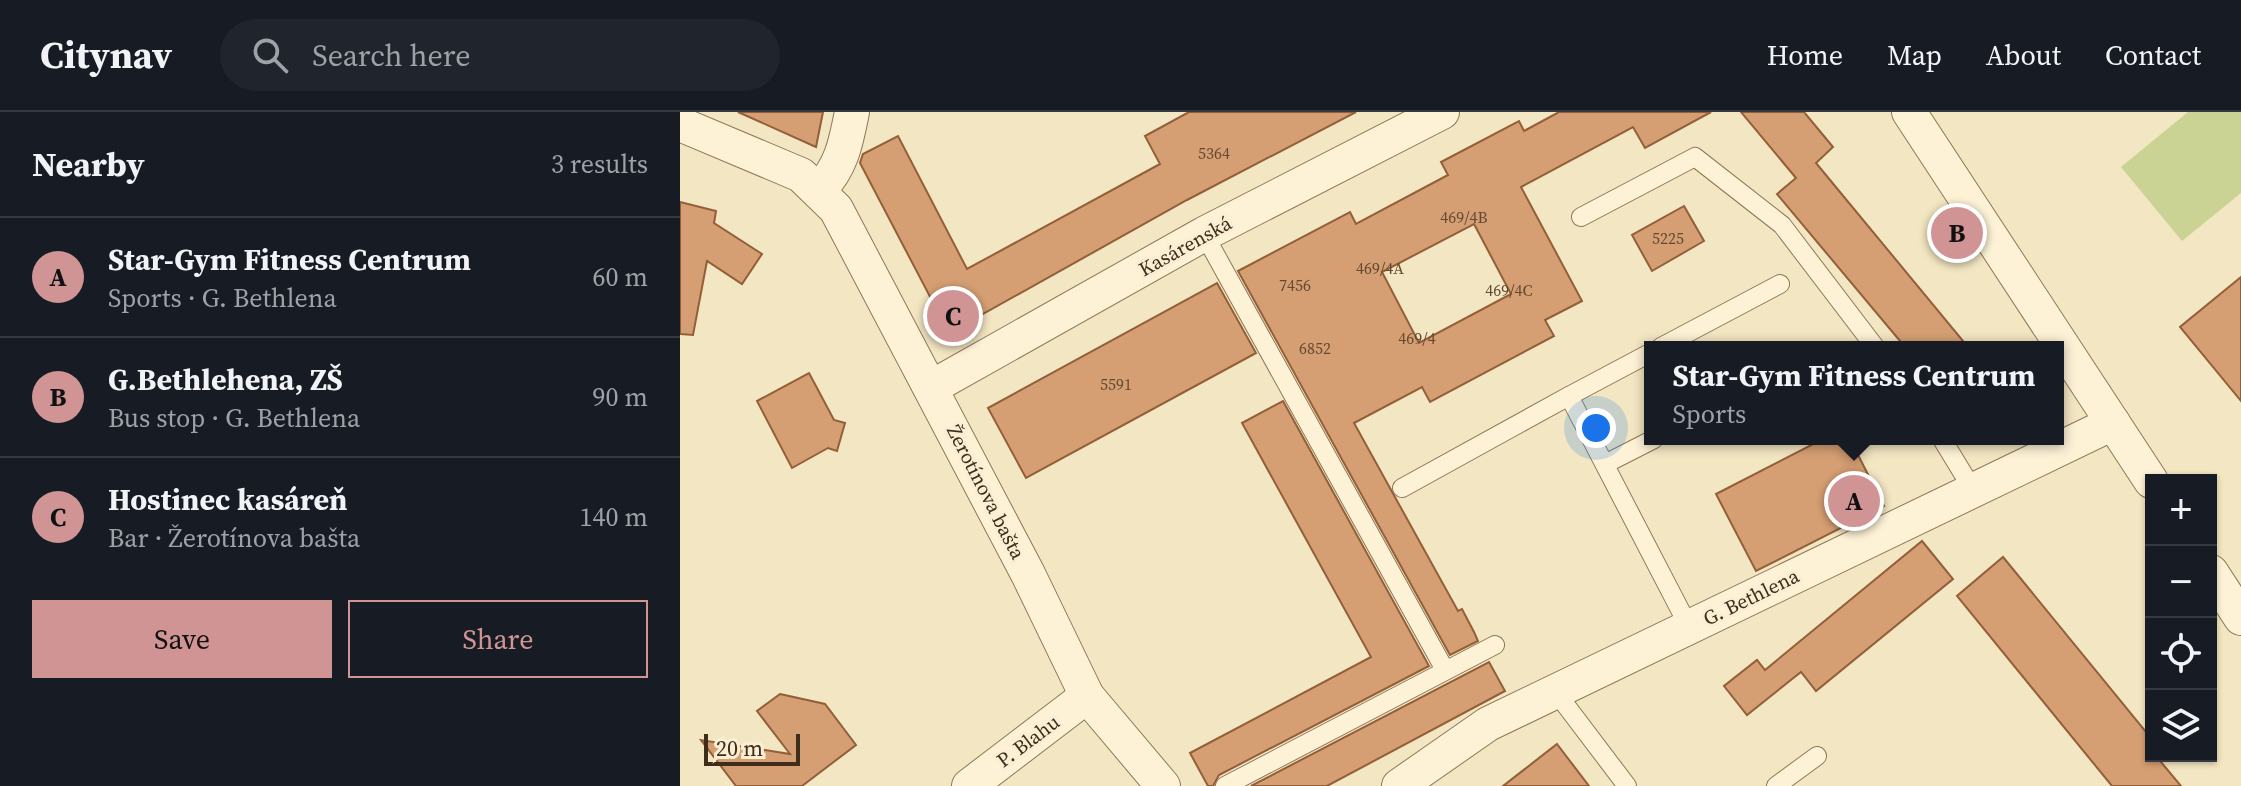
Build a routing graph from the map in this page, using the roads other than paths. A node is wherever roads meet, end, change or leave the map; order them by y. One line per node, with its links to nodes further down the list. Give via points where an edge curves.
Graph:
1 (852, 112): 5 (street, via 835,173)
2 (1442, 112): 7 (street, Kasárenská)
3 (1909, 112): 11 (street)
4 (680, 124): 5 (street, Žerotínova bašta, via 801,175)
5 (820, 189): 14 (street, Žerotínova bašta, via 836,209)
6 (1581, 217): 10 (lane, via 1695,157 1782,225)
7 (1204, 234): 14 (street, Kasárenská); 27 (lane)
8 (1780, 284): 9 (lane)
9 (1672, 341)
10 (1870, 341)
11 (2059, 341)
12 (2064, 348): 16 (street)
13 (1644, 356): 15 (lane)
14 (932, 387): 29 (street, Žerotínova bašta)
15 (1569, 396): 19 (lane); 21 (lane)
16 (2113, 423): 20 (street); 22 (street, G. Bethlena)
17 (1644, 444): 19 (lane)
18 (1946, 445): 22 (lane)
19 (1605, 464): 25 (lane)
20 (2146, 474)
21 (1402, 488)
22 (1973, 490): 25 (street, G. Bethlena)
23 (2217, 581): 24 (street)
24 (2241, 618)
25 (1689, 627): 28 (street, G. Bethlena)
26 (1495, 645): 27 (lane)
27 (1445, 670): 33 (lane)
28 (1555, 691): 34 (street, G. Bethlena, via 1488,724); 35 (lane)
29 (1087, 696): 31 (street, P. Blahu); 32 (street, Žerotínova bašta)
30 (1817, 756): 36 (lane)
31 (969, 786)
32 (1163, 786)
33 (1225, 786)
34 (1399, 786)
35 (1627, 786)
36 (1776, 786)

